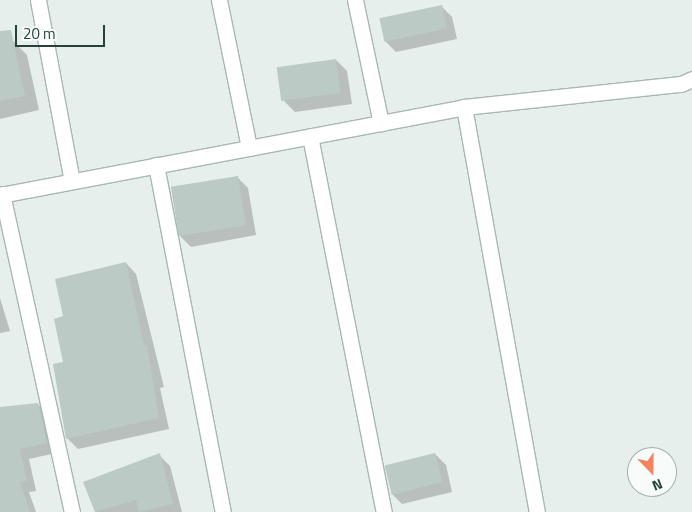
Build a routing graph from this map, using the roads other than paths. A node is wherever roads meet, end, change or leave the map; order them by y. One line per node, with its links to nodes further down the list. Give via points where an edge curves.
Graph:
1 (38, 0): 10 (street)
2 (219, 0): 8 (street)
3 (356, 0): 6 (street)
4 (692, 79): 5 (street, via 681,84)
5 (464, 107): 6 (street); 15 (street)
6 (381, 122): 7 (street)
7 (310, 136): 8 (street); 14 (street)
8 (249, 148): 9 (street)
9 (156, 165): 10 (street); 13 (street)
10 (72, 181): 11 (street)
11 (1, 195): 12 (street)
12 (72, 512)
13 (223, 512)
14 (384, 512)
15 (537, 512)

